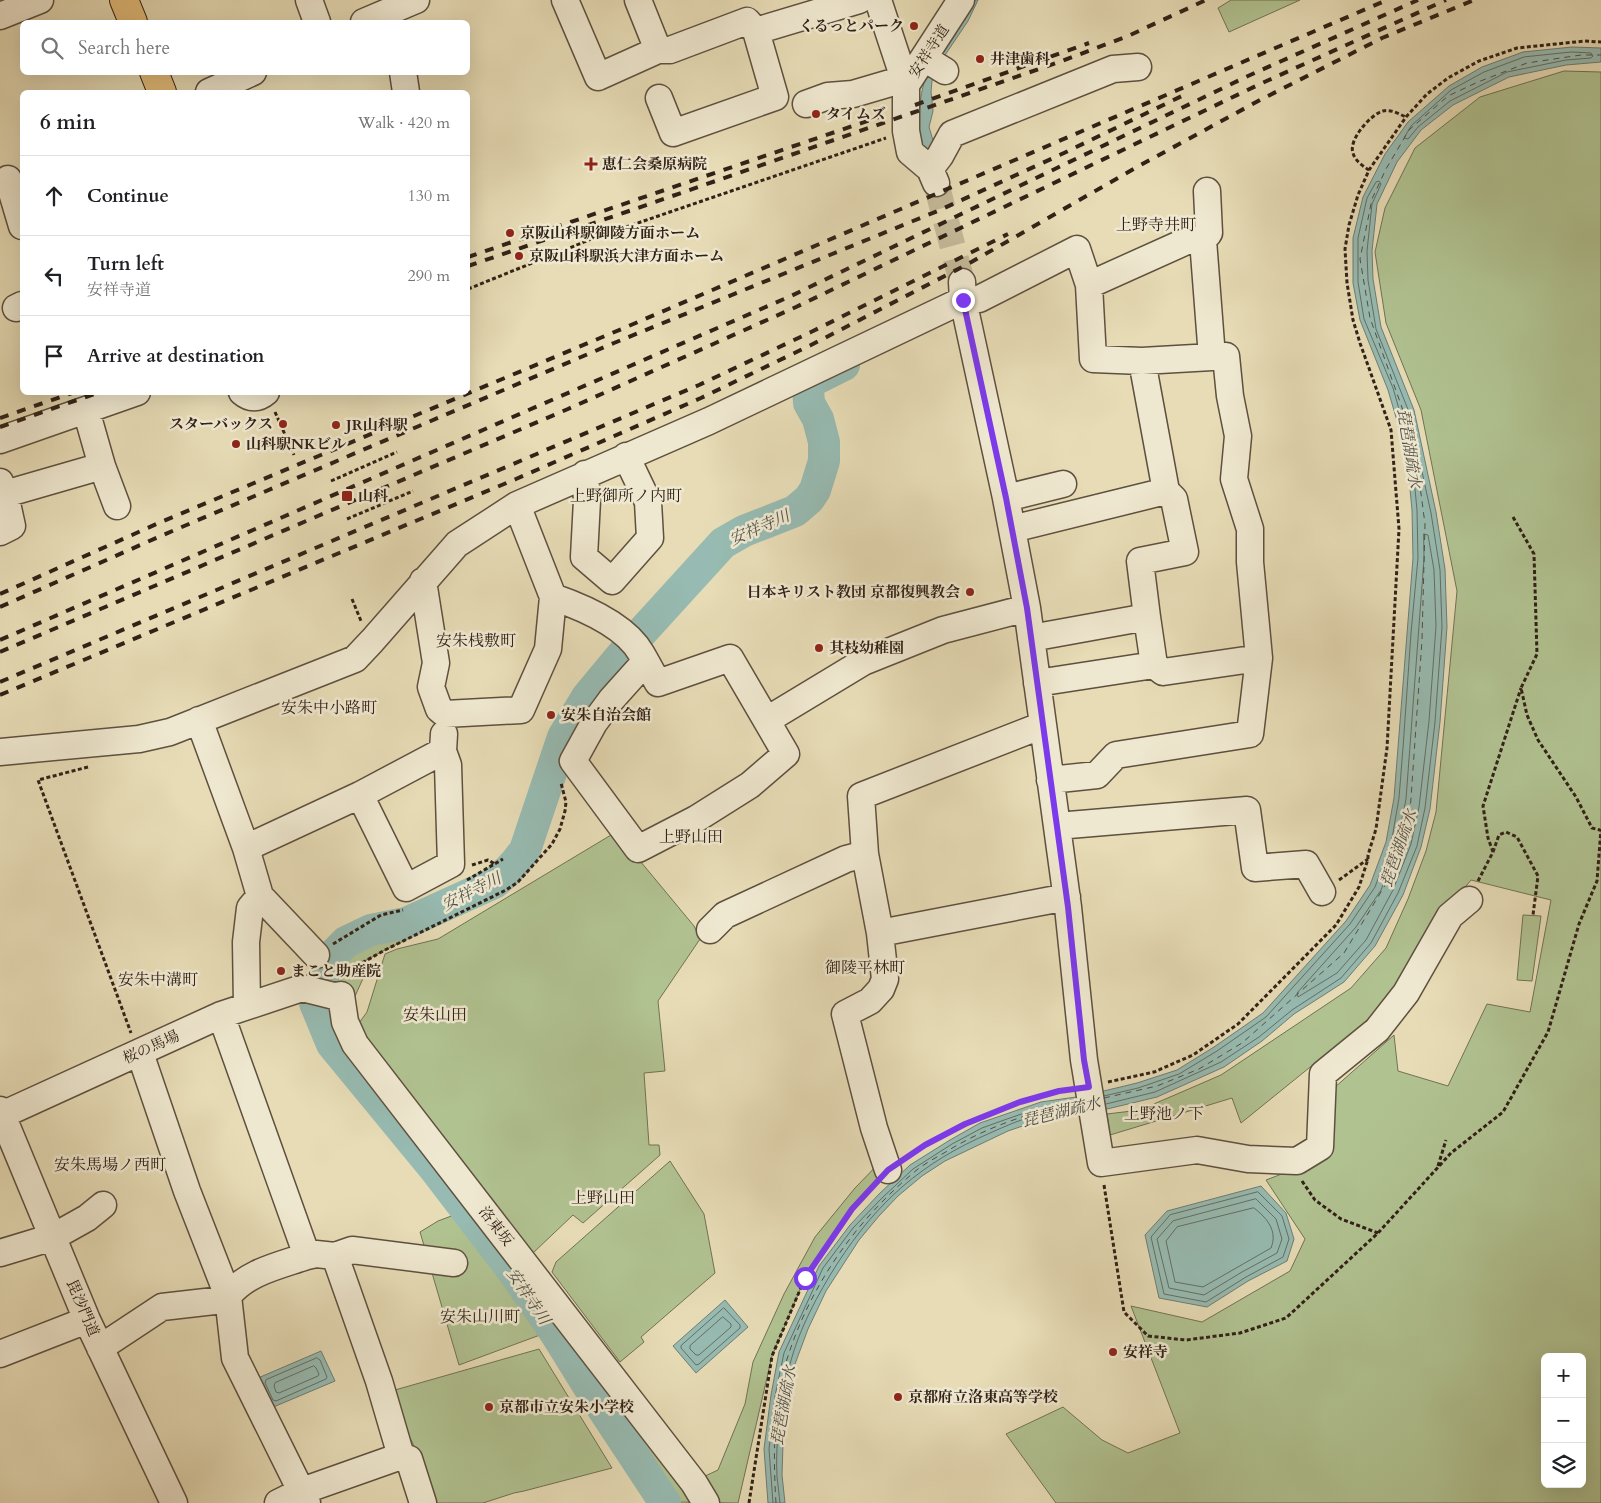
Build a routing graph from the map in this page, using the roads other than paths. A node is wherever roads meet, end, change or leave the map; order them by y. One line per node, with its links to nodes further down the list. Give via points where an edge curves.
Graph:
1 (40, 0): 10 (street)
2 (124, 0): 11 (main road)
3 (309, 0): 12 (street)
4 (416, 0): 13 (street)
5 (565, 0): 15 (street, via 598,77)
6 (638, 0): 15 (street)
7 (859, 0): 14 (street)
8 (878, 0): 20 (street)
9 (960, 0): 20 (street, 安祥寺道, via 933,63)
10 (0, 16)
11 (132, 20)
12 (315, 20)
13 (377, 20)
14 (756, 31): 15 (street, via 747,21 670,50); 24 (street, via 775,97 673,133)
15 (658, 50)
16 (1138, 67): 20 (street, 安祥寺道, via 1114,69 952,134 933,176 910,152 906,132)
17 (155, 75): 21 (main road)
18 (246, 75): 22 (street)
19 (404, 75): 23 (street)
20 (905, 82): 25 (street, via 853,94 828,96)
21 (161, 90)
22 (213, 90)
23 (406, 90)
24 (659, 98)
25 (806, 104)
26 (10, 178): 28 (street)
27 (1207, 191): 29 (street, via 1209,234)
28 (20, 218)
29 (1203, 240): 30 (street, via 1190,240); 32 (street)
30 (1090, 284): 31 (street, via 1077,249 979,299); 33 (street, via 1093,360)
31 (963, 292): 37 (street, via 709,421); 43 (street)
32 (1212, 357): 33 (street); 54 (street, via 1226,356 1238,436 1234,479 1250,529)
33 (1142, 361): 42 (street)
34 (128, 395): 35 (street)
35 (86, 410): 36 (street); 38 (street)
36 (0, 440)
37 (626, 456): 39 (street); 39 (street, via 648,502 650,538 612,581 584,557)
38 (102, 466): 41 (street); 45 (street)
39 (585, 474): 44 (street)
40 (1063, 484): 43 (street)
41 (2, 488): 47 (street, via 12,526)
42 (1166, 491): 46 (street); 51 (street, via 1174,499 1185,552 1140,561)
43 (1006, 498): 46 (street)
44 (517, 505): 48 (street, via 457,544); 49 (street)
45 (117, 506)
46 (1012, 529): 50 (street)
47 (0, 532)
48 (423, 581): 57 (street, via 436,663 431,687 439,709); 58 (street, via 355,658)
49 (553, 597): 53 (street, via 578,606 623,631); 57 (street, via 548,649 521,710)
50 (1027, 608): 52 (street); 59 (street, via 943,630 863,662)
51 (1147, 617): 52 (street); 55 (street)
52 (1031, 638): 56 (street)
53 (643, 657): 59 (street, via 658,683 730,658); 59 (street, via 594,723 572,760 638,849 696,820 750,785 786,754)
54 (1259, 658): 55 (street, via 1163,672); 63 (street, via 1250,734 1116,756 1097,775)
55 (1154, 665): 56 (street)
56 (1037, 684): 60 (street)
57 (445, 714): 61 (street)
58 (199, 720): 62 (street, via 170,732 140,739); 66 (street)
59 (767, 720)
60 (1043, 725): 63 (street); 67 (street, via 861,796)
61 (442, 751): 64 (street); 64 (street, via 448,765 451,864 406,888)
62 (0, 752)
63 (1050, 780): 65 (street)
64 (360, 795): 66 (street)
65 (1057, 826): 68 (street, via 1247,810 1255,868 1306,864); 70 (street)
66 (246, 848): 69 (street)
67 (865, 854): 72 (street, via 846,859 725,915); 73 (street)
68 (1322, 892)
69 (260, 896): 74 (street); 76 (street, via 250,908 246,942)
70 (1067, 897): 71 (street, via 1084,1060 1102,1174 1196,1150 1248,1159 1297,1161 1320,1147 1323,1074 1377,1030 1406,993 1450,916); 73 (street)
71 (1469, 900)
72 (710, 930)
73 (880, 934): 80 (street, via 885,980 870,1001 845,1014)
74 (316, 955)
75 (302, 988): 76 (street, 桜の馬場); 96 (street, 洛東坂, via 338,996 355,1044 694,1483)
76 (247, 1006): 77 (street, 桜の馬場)
77 (221, 1015): 78 (street, 桜の馬場); 84 (street)
78 (139, 1053): 79 (street, 桜の馬場); 87 (street)
79 (1, 1112): 82 (street, 毘沙門道)
80 (888, 1170)
81 (103, 1205): 82 (street)
82 (53, 1237): 83 (street); 88 (street, 毘沙門道)
83 (0, 1253)
84 (307, 1256): 85 (street); 87 (street, via 260,1272 237,1286)
85 (334, 1256): 86 (street, via 352,1250); 91 (street, via 379,1381)
86 (454, 1263)
87 (228, 1296): 89 (street, via 223,1300 162,1307); 92 (street, via 234,1358)
88 (87, 1320): 89 (street, 毘沙門道); 90 (street)
89 (100, 1348): 93 (street, 毘沙門道)
90 (0, 1354)
91 (401, 1456): 92 (street); 95 (street, via 409,1459)
92 (304, 1497): 94 (street)
93 (174, 1503)
94 (278, 1503)
95 (423, 1503)
96 (706, 1503)

